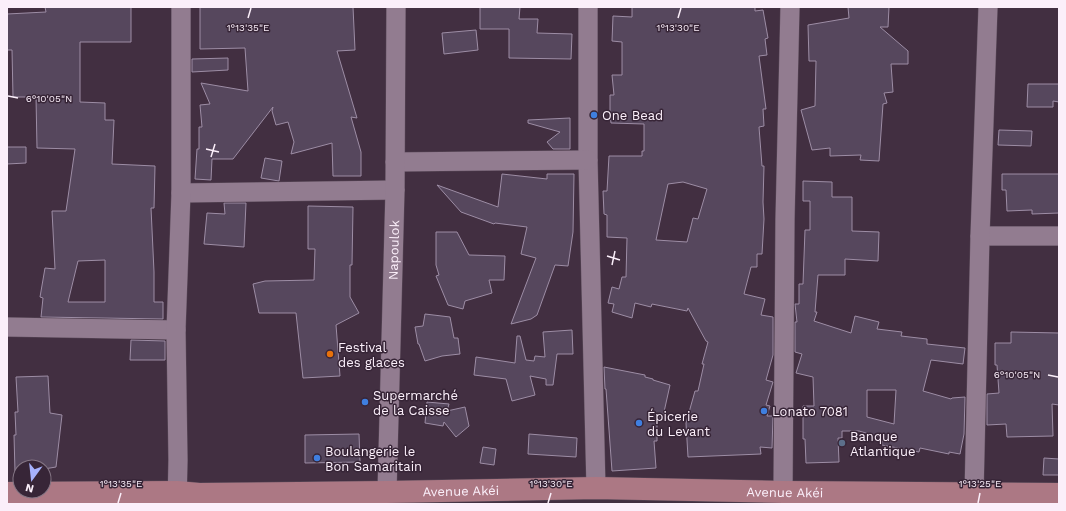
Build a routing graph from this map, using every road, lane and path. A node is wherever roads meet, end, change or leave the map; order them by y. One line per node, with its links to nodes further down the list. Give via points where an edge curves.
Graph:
1 (181, 7): 9 (street)
2 (396, 7): 7 (street, Napoulok)
3 (588, 7): 6 (street)
4 (790, 7): 17 (street)
5 (988, 7): 10 (street)
6 (588, 160): 7 (street); 15 (street)
7 (395, 162): 8 (street, Napoulok)
8 (395, 190): 9 (street); 16 (street, Napoulok)
9 (181, 193): 13 (street)
10 (980, 236): 11 (street); 19 (street)
11 (1059, 236)
12 (7, 327): 13 (street)
13 (176, 330): 14 (street)
14 (178, 460): 21 (street); 22 (street)
15 (596, 488): 16 (main road, Avenue Akéi); 17 (main road, Avenue Akéi)
16 (387, 492): 22 (main road, Avenue Akéi)
17 (783, 492): 19 (main road, Avenue Akéi)
18 (7, 493): 21 (main road, Avenue Akéi)
19 (974, 494): 20 (main road, Avenue Akéi)
20 (1059, 494)
21 (177, 498): 22 (main road, Avenue Akéi)
22 (199, 499)

